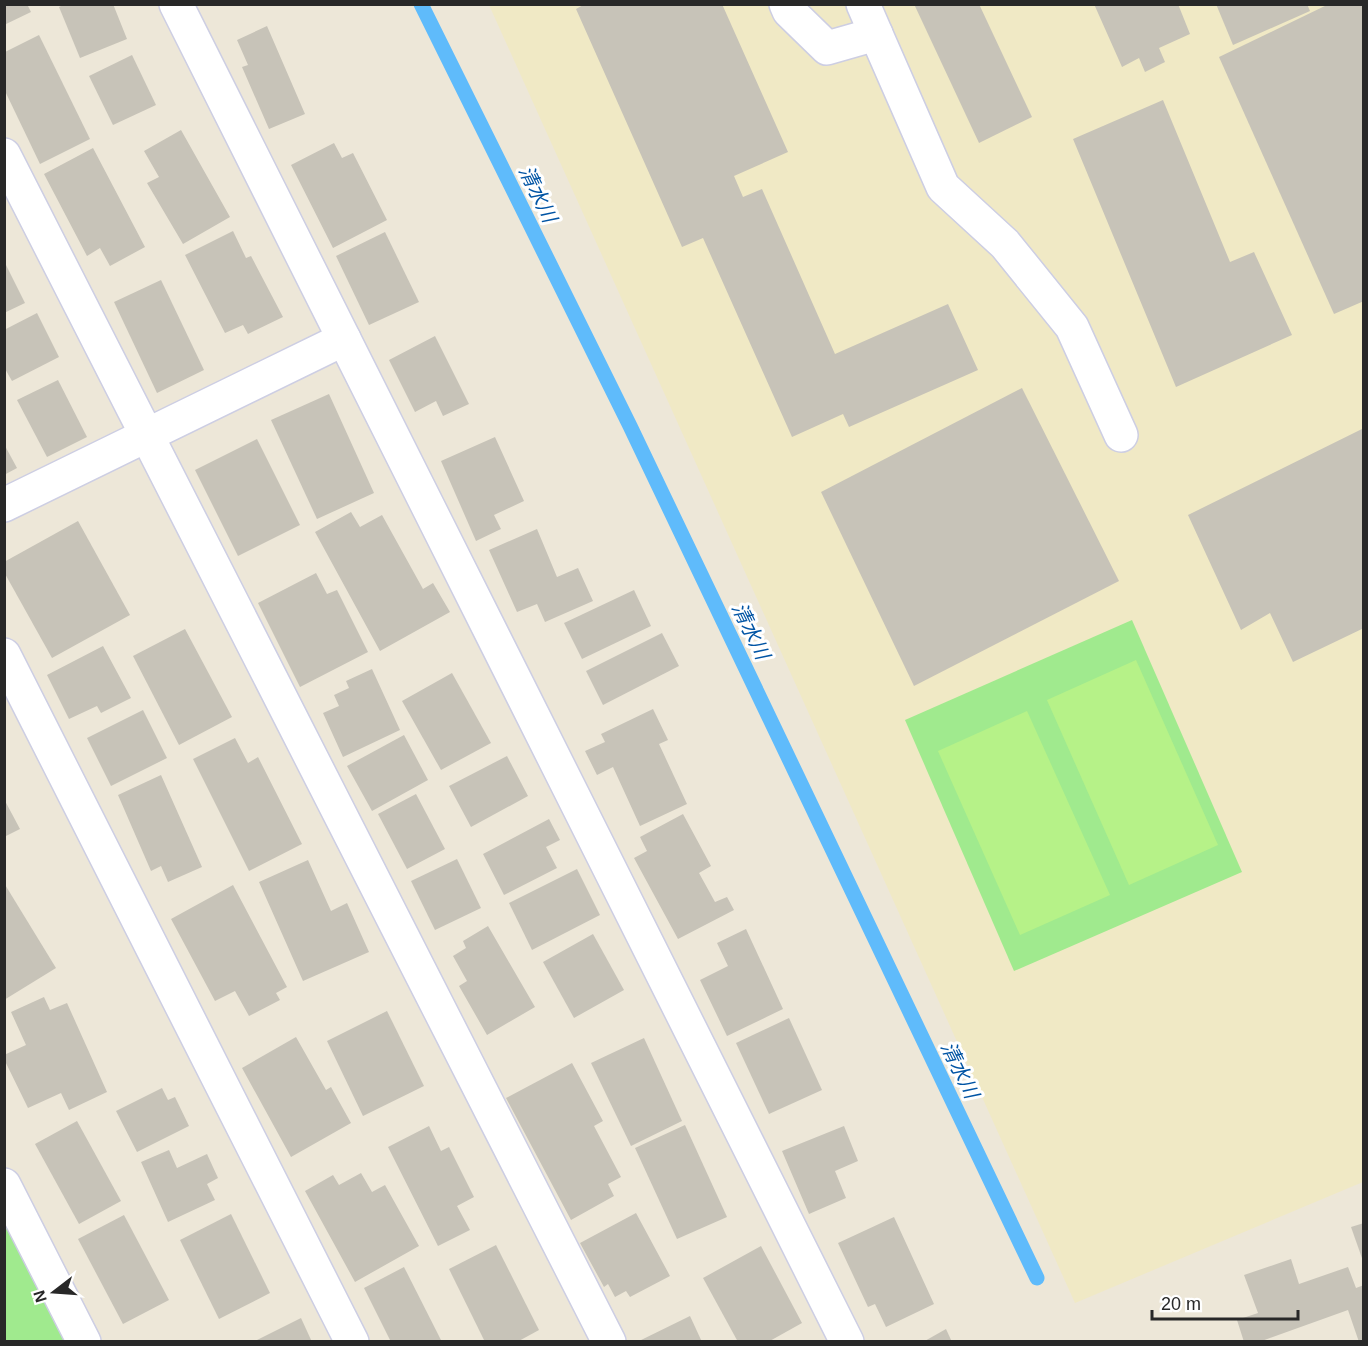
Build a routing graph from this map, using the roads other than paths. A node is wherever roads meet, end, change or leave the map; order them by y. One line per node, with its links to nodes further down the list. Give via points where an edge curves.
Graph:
1 (176, 4): 6 (street)
2 (786, 4): 4 (street, via 827,48)
3 (863, 4): 4 (street)
4 (876, 34): 8 (street, via 943,187 1005,244 1072,327)
5 (4, 155): 7 (street)
6 (344, 339): 7 (street); 15 (street)
7 (148, 435): 9 (street); 14 (street)
8 (1121, 435)
9 (4, 505)
10 (4, 655): 13 (street)
11 (4, 1185): 12 (street)
12 (84, 1341)
13 (352, 1341)
14 (609, 1341)
15 (846, 1341)

